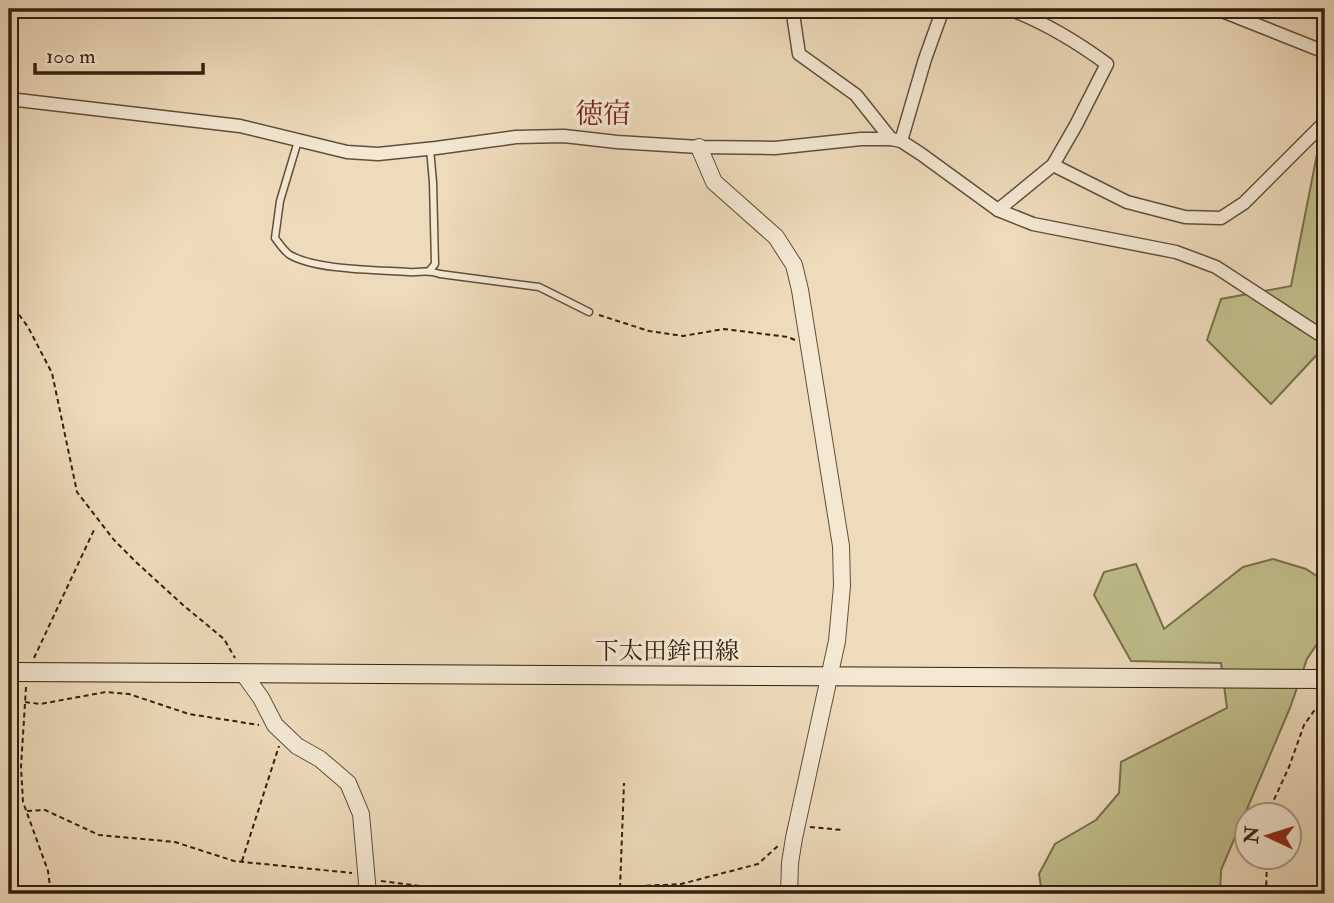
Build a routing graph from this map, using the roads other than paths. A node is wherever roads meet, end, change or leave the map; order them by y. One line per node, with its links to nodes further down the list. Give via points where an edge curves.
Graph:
1 (795, 9): 8 (street, via 799,54 856,95)
2 (943, 9): 8 (street)
3 (1009, 9): 12 (street, via 1033,18 1107,64)
4 (1217, 9): 5 (street)
5 (1325, 52)
6 (9, 99): 9 (street, via 240,127)
7 (1325, 122): 12 (street, via 1244,203 1220,218 1185,217 1126,202)
8 (896, 140): 10 (street, via 775,148); 13 (street)
9 (298, 141): 11 (street, via 378,154); 14 (lane, via 279,201 275,238 288,254 356,269)
10 (699, 147): 11 (street, via 564,136 516,137); 19 (street, via 714,182 776,237 794,265 841,546 841,612)
11 (430, 149): 14 (lane, via 435,264)
12 (1053, 165): 13 (street)
13 (998, 210): 16 (street, via 1033,224 1175,252 1216,267)
14 (430, 270): 15 (lane, via 539,287)
15 (589, 312)
16 (1325, 338)
17 (9, 672): 18 (main road, 下太田鉾田線)
18 (243, 673): 19 (main road, 下太田鉾田線); 21 (street, via 279,729 348,783 361,814)
19 (829, 677): 20 (main road, 下太田鉾田線); 22 (street, via 794,835)
20 (1325, 690)
21 (367, 882)
22 (789, 894)

